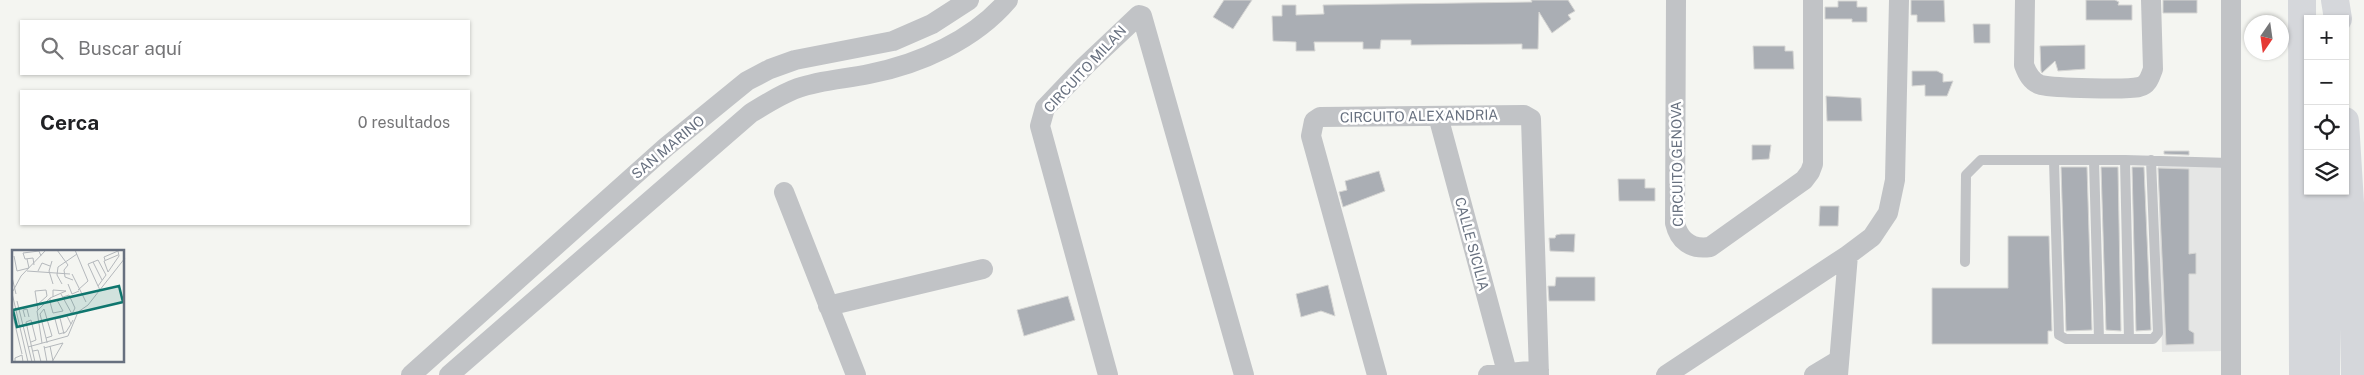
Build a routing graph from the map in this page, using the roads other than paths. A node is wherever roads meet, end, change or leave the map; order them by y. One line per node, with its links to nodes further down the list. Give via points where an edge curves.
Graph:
1 (969, 0): 32 (street, SAN MARINO, via 932,24 893,41 794,60 747,81 659,154)
2 (1008, 0): 35 (street, SAN MARINO, via 978,28 911,63 798,88 751,113)
3 (1676, 0): 4 (street, CIRCUITO GENOVA, via 1675,222 1683,240 1700,248 1710,247 1804,180 1810,172 1813,164)
4 (1813, 0)
5 (1899, 0): 23 (street, via 1895,180 1888,213 1872,237)
6 (2025, 0): 7 (street, via 2024,65 2032,80 2040,85 2139,88 2149,79 2152,70)
7 (2151, 0)
8 (2230, 0): 20 (street)
9 (2302, 0): 43 (highway)
10 (2325, 0): 12 (highway)
11 (2335, 0): 13 (highway)
12 (2326, 15)
13 (2337, 15)
14 (1438, 116): 33 (street, CIRCUITO ALEXANDRIA, via 1524,115 1532,122); 34 (street, CALLE SICILIA); 39 (street, CIRCUITO ALEXANDRIA, via 1320,117 1311,128)
15 (2347, 150): 26 (highway)
16 (2054, 160): 17 (lane); 24 (lane, via 1980,160 1966,175); 29 (lane, via 2059,335)
17 (2094, 160): 18 (lane); 29 (lane)
18 (2125, 160): 19 (lane); 30 (lane)
19 (2151, 160): 20 (lane); 30 (lane, via 2158,333 2153,339)
20 (2230, 163): 42 (street)
21 (784, 192): 27 (street)
22 (2326, 195): 44 (highway)
23 (1848, 255): 31 (street); 40 (street)
24 (1965, 262)
25 (983, 269): 27 (street)
26 (2359, 296): 28 (highway)
27 (828, 306): 36 (street)
28 (2359, 328): 45 (highway)
29 (2099, 339): 30 (lane)
30 (2129, 339)
31 (1838, 368): 41 (street)
32 (421, 371)
33 (1539, 373): 34 (street)
34 (1497, 374)
35 (449, 375)
36 (856, 375)
37 (1108, 375): 38 (street, CIRCUITO MILAN, via 1040,126 1045,108 1139,15 1142,16)
38 (1244, 375)
39 (1377, 375)
40 (1666, 375)
41 (1814, 375)
42 (2231, 375)
43 (2303, 375)
44 (2326, 375)
45 (2355, 375)

